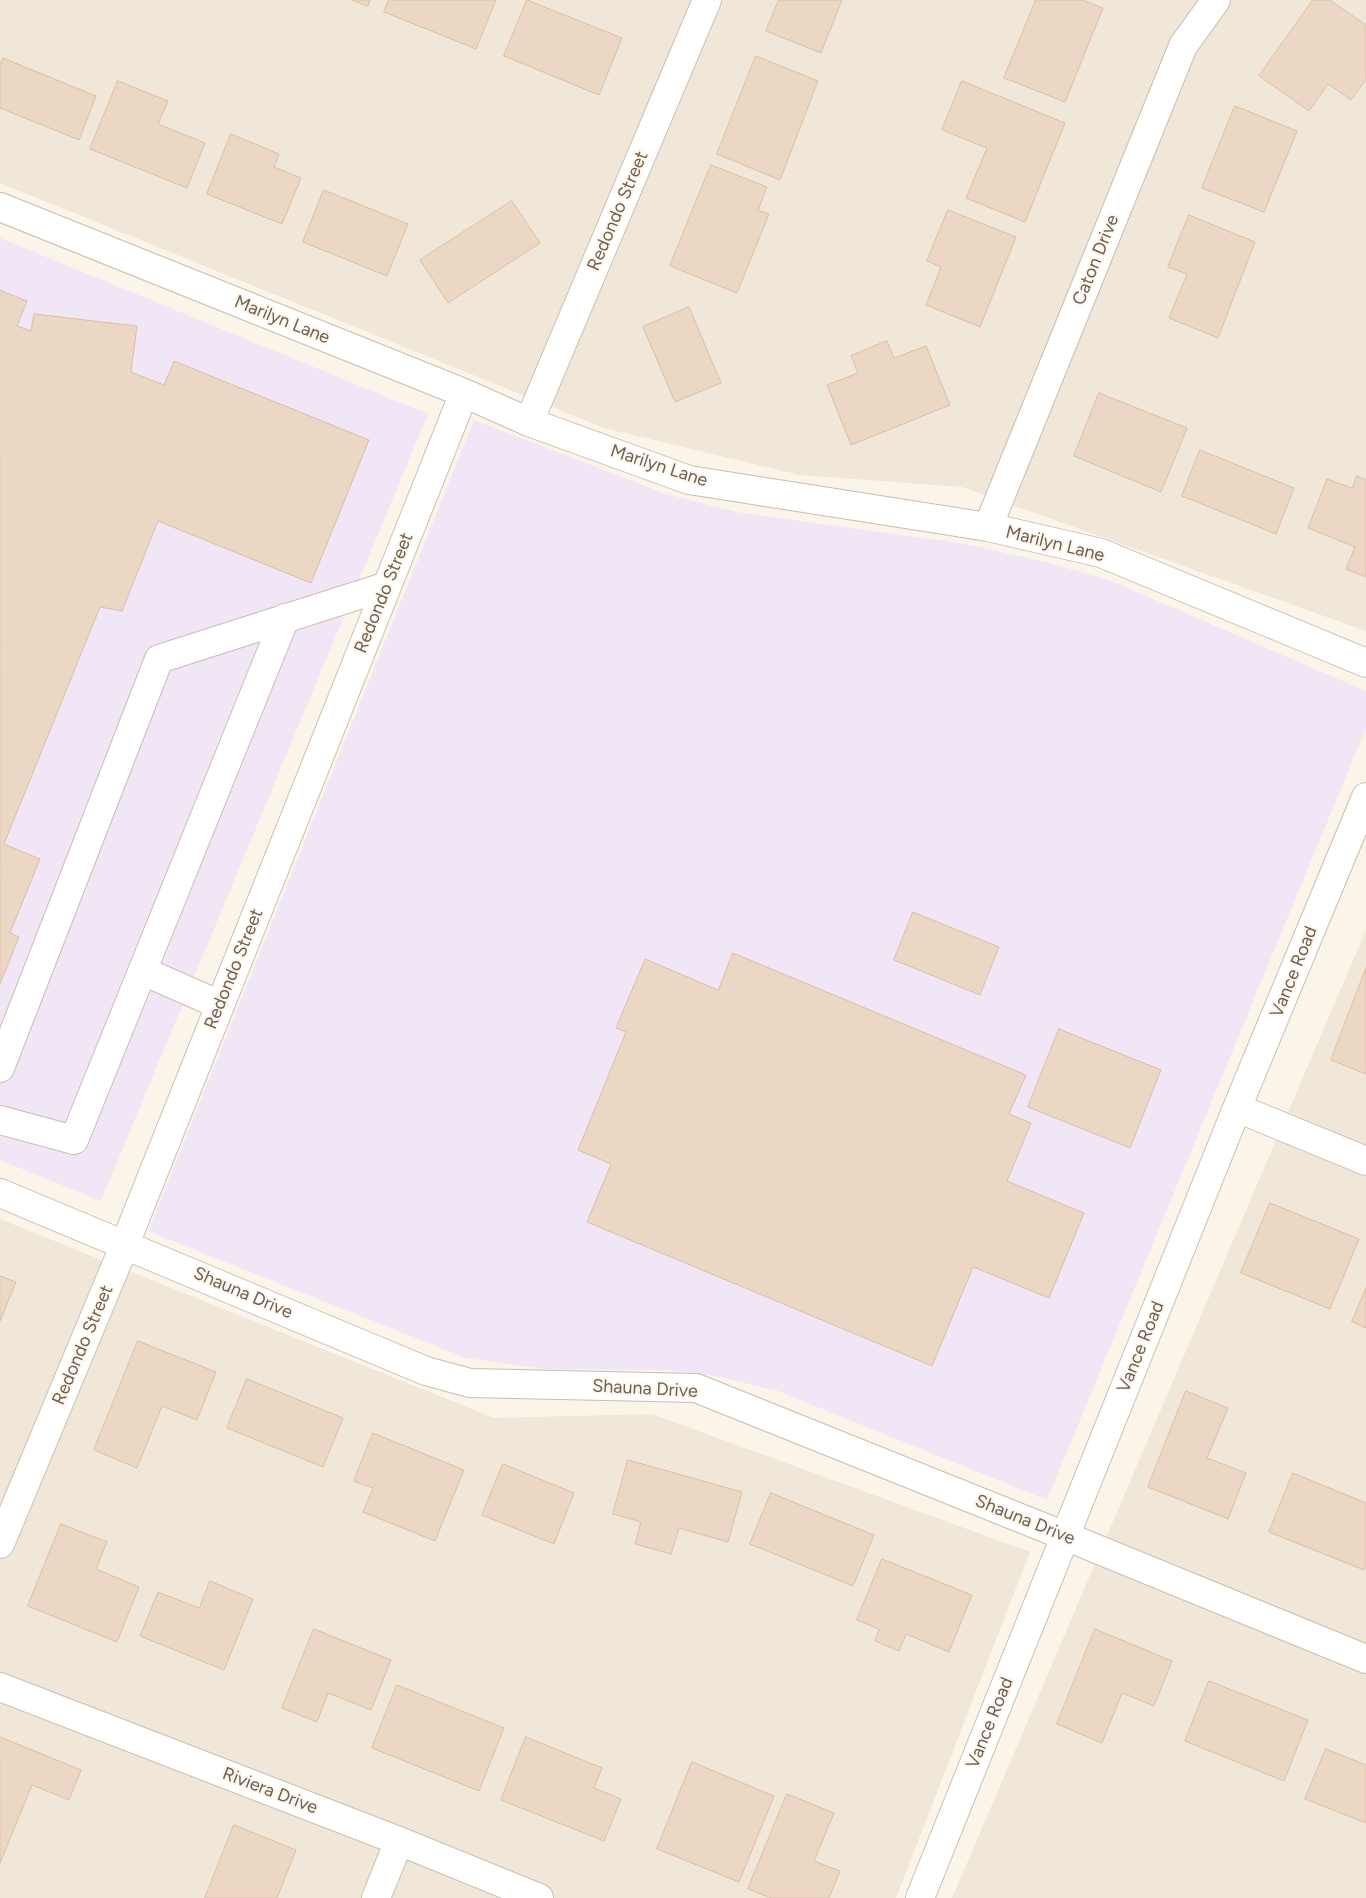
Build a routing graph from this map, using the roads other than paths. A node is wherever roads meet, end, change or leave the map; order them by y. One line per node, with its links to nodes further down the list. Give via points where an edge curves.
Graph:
1 (707, 0): 5 (street, Redondo Street)
2 (1216, 0): 6 (street, Caton Drive, via 1183,46)
3 (0, 207): 4 (street, Marilyn Lane)
4 (464, 393): 5 (street, Marilyn Lane); 7 (street, Redondo Street)
5 (529, 422): 6 (street, Marilyn Lane, via 689,480)
6 (988, 527): 9 (street, Marilyn Lane, via 1101,553)
7 (387, 586): 8 (street); 12 (street, Redondo Street)
8 (285, 618): 11 (street); 13 (street, via 158,658)
9 (1366, 664)
10 (1366, 797): 14 (street, Vance Road)
11 (143, 971): 12 (street); 15 (street, via 74,1140)
12 (220, 1005): 18 (street, Redondo Street)
13 (0, 1068)
14 (1238, 1108): 16 (street); 19 (street, Vance Road)
15 (0, 1120)
16 (1366, 1161)
17 (0, 1193): 18 (street, Shauna Drive)
18 (125, 1244): 19 (street, Shauna Drive, via 426,1371 470,1383 696,1388); 20 (street, Redondo Street)
19 (1065, 1536): 21 (street, Shauna Drive); 26 (street, Vance Road)
20 (0, 1544)
21 (1366, 1659)
22 (0, 1687): 23 (street, Riviera Drive)
23 (399, 1841): 24 (street); 25 (street, Riviera Drive)
24 (376, 1898)
25 (539, 1898)
26 (920, 1898)

